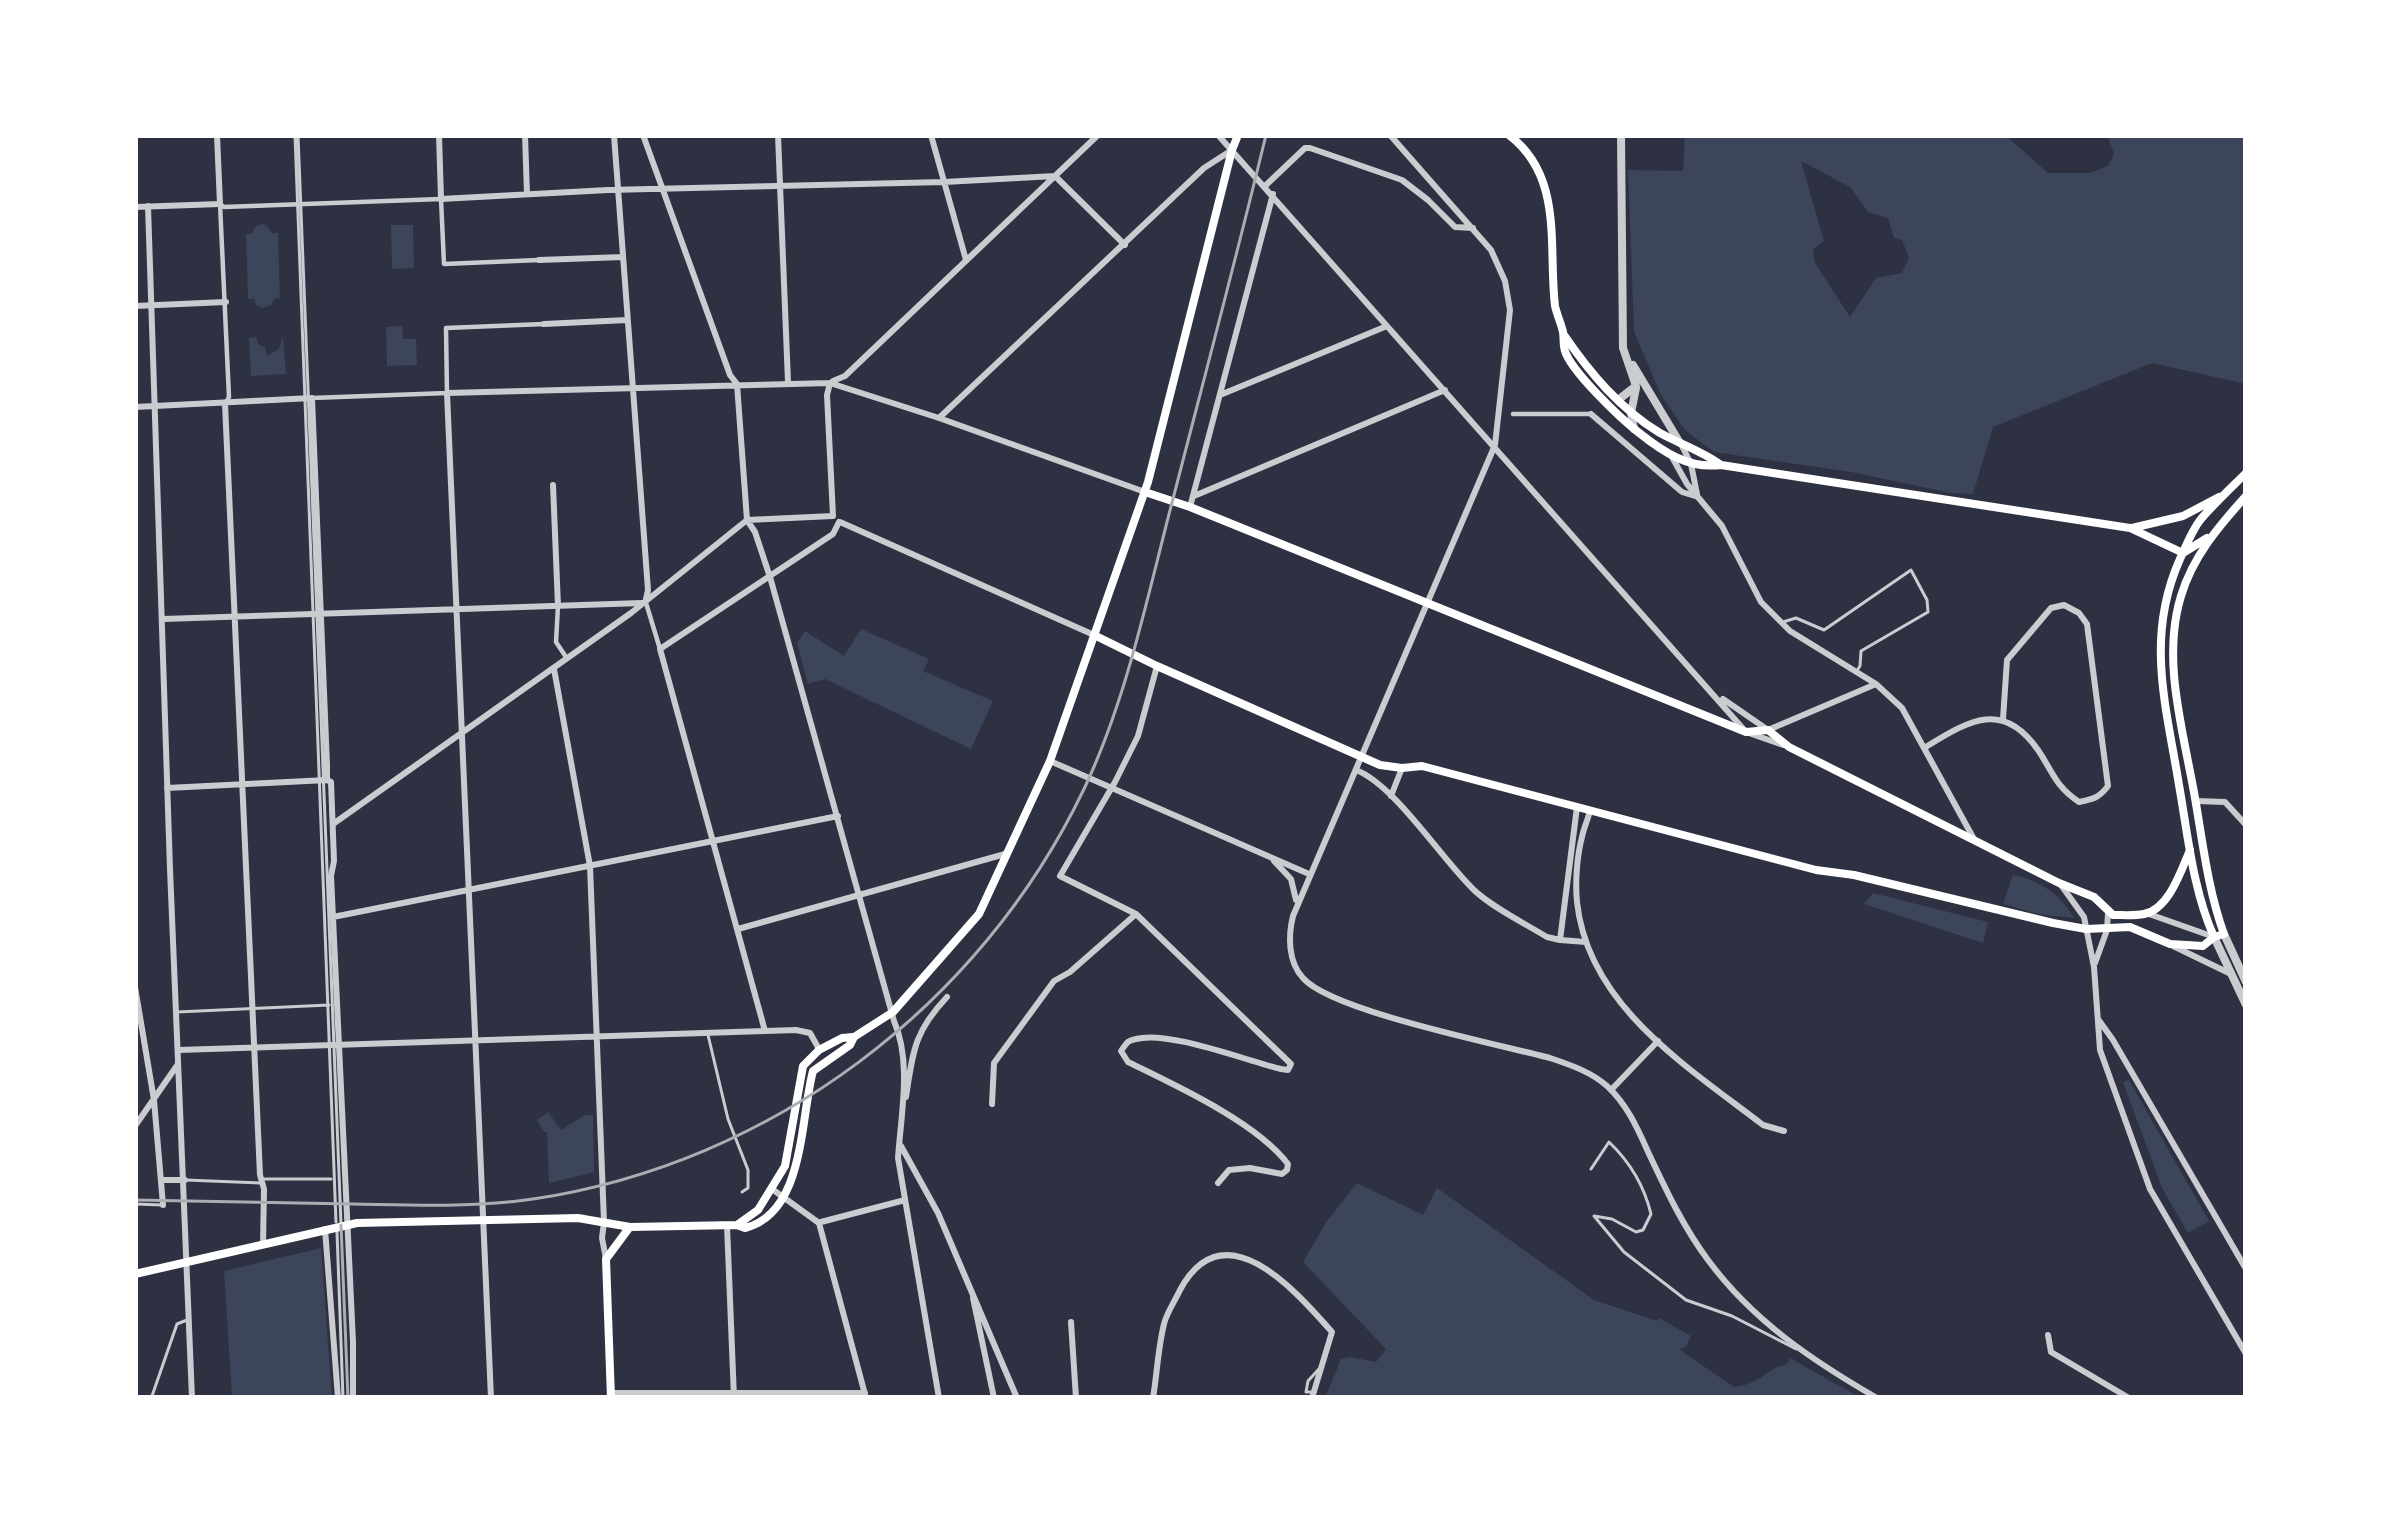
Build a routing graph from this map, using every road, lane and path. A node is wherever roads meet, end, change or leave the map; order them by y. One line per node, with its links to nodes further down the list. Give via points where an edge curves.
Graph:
1 (217, 135): 27 (street)
2 (297, 135): 26 (lane)
3 (439, 135): 25 (street)
4 (525, 135): 23 (street)
5 (643, 135): 21 (street)
6 (778, 135): 20 (street)
7 (932, 135): 18 (street)
8 (1098, 135): 17 (street)
9 (1218, 135): 16 (street)
10 (1228, 135): 16 (main road)
11 (1238, 135): 16 (main road)
12 (1390, 135): 30 (street)
13 (1509, 135): 41 (main road, via 1538,166 1552,213)
14 (1621, 135): 42 (street)
15 (614, 138): 22 (street)
16 (1232, 150): 19 (street); 31 (street); 68 (main road)
17 (1055, 176): 18 (street); 31 (street); 34 (street)
18 (944, 182): 20 (street); 34 (street)
19 (1265, 185): 24 (street); 30 (street, via 1310,148 1402,180 1455,227)
20 (780, 186): 21 (street); 43 (street)
21 (664, 188): 22 (street); 45 (street)
22 (617, 190): 23 (street); 32 (street)
23 (527, 194): 25 (street)
24 (1273, 194): 40 (street); 50 (street)
25 (441, 199): 26 (street); 33 (street, via 444,264)
26 (299, 204): 27 (street); 51 (lane)
27 (220, 205): 29 (street); 35 (street)
28 (135, 206): 29 (street)
29 (148, 206): 36 (street)
30 (1473, 228): 62 (street, via 1505,280 1510,310)
31 (1125, 245): 59 (street)
32 (623, 257): 33 (street); 38 (street)
33 (539, 260)
34 (966, 260): 44 (street)
35 (226, 302): 36 (street); 53 (street)
36 (151, 305): 37 (street); 54 (street)
37 (135, 306)
38 (627, 320): 39 (street); 47 (street)
39 (544, 324): 49 (street, via 446,328)
40 (1387, 326): 48 (street); 50 (street)
41 (1564, 334): 52 (main road); 60 (main road, via 1575,369)
42 (1623, 348): 46 (street); 61 (street)
43 (788, 382): 44 (street); 45 (street)
44 (830, 383): 59 (street); 73 (street)
45 (737, 384): 47 (street); 74 (street)
46 (1636, 386): 52 (street); 56 (street)
47 (632, 388): 49 (street); 81 (street)
48 (1445, 390): 62 (street); 72 (street)
49 (447, 393): 51 (street); 84 (street)
50 (1220, 395): 72 (street)
51 (308, 398): 53 (street); 85 (street)
52 (1618, 400): 56 (main road)
53 (225, 404): 54 (street); 86 (street)
54 (155, 406): 55 (street); 87 (street)
55 (135, 407)
56 (1631, 413): 60 (street); 61 (main road)
57 (1513, 414): 58 (street)
58 (1591, 414): 71 (street)
59 (939, 418): 68 (street)
60 (1634, 428): 63 (main road)
61 (1680, 443): 64 (street); 65 (main road)
62 (1495, 446): 82 (street); 96 (street)
63 (1672, 457): 64 (main road); 71 (street)
64 (1691, 464): 65 (main road); 71 (street)
65 (1721, 465): 75 (main road)
66 (2246, 472): 69 (main road)
67 (553, 485): 83 (street)
68 (1144, 492): 72 (main road); 89 (main road)
69 (2228, 492): 75 (main road, via 2183,516); 78 (main road, via 2198,522)
70 (2246, 496): 76 (main road)
71 (1698, 497): 88 (street)
72 (1191, 502): 82 (main road)
73 (836, 519): 74 (street); 80 (street, via 832,534); 89 (street)
74 (748, 520): 80 (street); 81 (street)
75 (2130, 528): 77 (main road)
76 (2209, 538): 78 (main road); 112 (main road, via 2188,576 2174,632)
77 (2169, 548): 78 (main road); 79 (main road)
78 (2183, 553): 79 (main road)
79 (2174, 573): 120 (main road, via 2159,656)
80 (770, 577): 90 (street); 115 (street)
81 (646, 603): 83 (street); 90 (street); 91 (street)
82 (1426, 603): 99 (main road); 103 (street)
83 (558, 606): 84 (street); 91 (street, via 556,642)
84 (458, 609): 85 (street); 100 (street)
85 (317, 614): 86 (street); 107 (street)
86 (234, 617): 87 (street); 108 (street)
87 (162, 620): 109 (street)
88 (1781, 622): 94 (street); 94 (lane, via 1796,618 1824,630 1911,570 1928,611 1861,651)
89 (1094, 635): 92 (main road); 104 (main road)
90 (660, 649): 118 (street)
91 (568, 659): 93 (street)
92 (1157, 666): 103 (main road); 110 (street, via 1138,736)
93 (554, 669): 100 (street); 123 (street)
94 (1856, 671): 95 (street)
95 (1876, 684): 98 (street); 102 (street, via 1902,708)
96 (1715, 694): 98 (street); 99 (street)
97 (2003, 719): 97 (street, via 2079,802 2108,786 2087,624 2079,613 2051,608 2006,660); 102 (street, via 1962,725)
98 (1768, 730): 99 (main road); 101 (main road)
99 (1746, 732): 101 (street)
100 (462, 733): 116 (street); 126 (street)
101 (1790, 747): 119 (main road)
102 (1924, 748): 119 (street)
103 (1360, 758): 105 (main road); 106 (street)
104 (1051, 761): 110 (street); 122 (main road)
105 (1402, 769): 111 (street); 113 (main road, via 1422,766)
106 (1355, 770): 111 (street); 124 (street)
107 (323, 781): 108 (street); 116 (street, via 331,782); 145 (lane)
108 (243, 785): 109 (street); 147 (street)
109 (167, 788): 148 (street)
110 (1111, 789): 121 (street); 129 (street, via 1060,877)
111 (1390, 796): 137 (street, via 1477,893)
112 (2196, 801): 117 (street, via 2225,802); 136 (main road)
113 (1577, 806): 114 (main road); 137 (street)
114 (1590, 810): 134 (main road); 138 (street, via 1577,883)
115 (838, 816): 118 (street); 127 (street)
116 (332, 824): 132 (street)
117 (2246, 825)
118 (713, 840): 123 (street); 133 (street)
119 (1976, 842): 125 (main road)
120 (2190, 850): 130 (main road); 136 (main road, via 2200,900)
121 (1261, 853): 124 (street); 131 (street, via 1291,879)
122 (1005, 854): 127 (street); 149 (main road, via 979,914)
123 (590, 866): 126 (street); 153 (street)
124 (1309, 874): 131 (street)
125 (2059, 883): 128 (main road); 134 (street)
126 (467, 890): 132 (street); 155 (street)
127 (860, 895): 133 (street); 149 (street)
128 (2108, 911): 130 (main road); 135 (street)
129 (1136, 914): 164 (street, via 1054,980 994,1063); 174 (street, via 1291,1064 1281,1069 1156,1037 1132,1040 1121,1051 1236,1121 1288,1164 1282,1174 1229,1170)
130 (2149, 914): 136 (street)
131 (1292, 916): 162 (street, via 1294,961 1313,988 1580,1068)
132 (333, 917): 145 (street)
133 (737, 929): 151 (street)
134 (2086, 929): 135 (main road); 140 (street)
135 (2107, 930): 139 (main road, via 2130,927); 140 (street)
136 (2219, 936): 139 (main road, via 2203,946); 141 (street); 142 (street)
137 (1560, 940): 138 (street)
138 (1586, 942): 156 (street, via 1609,988)
139 (2170, 944): 141 (street)
140 (2094, 967): 150 (street)
141 (2229, 974): 142 (street); 146 (street)
142 (2245, 978)
143 (135, 988): 163 (street)
144 (947, 997): 165 (street, via 914,1043)
145 (332, 1005): 147 (lane); 157 (street)
146 (2246, 1005)
147 (252, 1009): 148 (lane); 158 (street)
148 (177, 1012): 159 (street)
149 (893, 1012): 154 (main road); 165 (street, via 902,1040)
150 (2096, 1016): 191 (street); 198 (street, via 2100,1050 2150,1190)
151 (765, 1031): 152 (street); 160 (street, via 810,1033)
152 (708, 1033): 153 (street); 176 (lane, via 748,1169)
153 (597, 1036): 155 (street); 182 (street)
154 (854, 1037): 160 (main road); 177 (main road, via 813,1071 796,1170)
155 (475, 1040): 157 (street); 181 (street)
156 (1658, 1041): 162 (street); 167 (street, via 1763,1125)
157 (334, 1045): 158 (street); 184 (street); 184 (lane)
158 (254, 1047): 159 (street); 173 (street)
159 (179, 1049): 161 (street)
160 (819, 1050): 175 (main road, via 803,1066 785,1166)
161 (180, 1060): 163 (street); 172 (street)
162 (1611, 1090): 197 (street, via 1708,1260)
163 (154, 1100): 166 (street); 171 (street)
164 (992, 1104)
165 (902, 1118): 168 (street)
166 (137, 1121)
167 (1784, 1130)
168 (899, 1143): 178 (street); 193 (street)
169 (1591, 1168): 197 (lane, via 1610,1142 1645,1188 1652,1214 1643,1230 1594,1216 1624,1252 1686,1300)
170 (331, 1179): 173 (lane)
171 (162, 1180): 172 (street); 180 (street)
172 (184, 1180): 173 (lane); 190 (street)
173 (262, 1181): 188 (street)
174 (1218, 1184)
175 (772, 1189): 177 (street); 185 (main road, via 758,1210)
176 (742, 1192)
177 (782, 1196): 183 (street); 185 (main road, via 767,1219)
178 (904, 1200): 183 (street); 208 (street)
179 (135, 1204): 180 (lane)
180 (163, 1205)
181 (483, 1220): 182 (main road); 184 (main road); 207 (street)
182 (604, 1222): 186 (main road); 189 (street)
183 (819, 1222): 200 (street)
184 (342, 1225): 187 (main road); 205 (lane); 206 (street)
185 (732, 1225): 186 (main road); 202 (street)
186 (630, 1227): 189 (main road)
187 (325, 1229): 188 (main road); 205 (street)
188 (263, 1245): 190 (main road)
189 (606, 1259): 201 (main road)
190 (188, 1262): 192 (main road); 194 (street)
191 (2246, 1269)
192 (135, 1274)
193 (970, 1283): 209 (street); 210 (street)
194 (189, 1320): 203 (lane, via 177,1324); 204 (street)
195 (1071, 1322): 211 (street)
196 (2048, 1335): 215 (street, via 2050,1352)
197 (1798, 1350): 214 (street)
198 (2246, 1354)
199 (135, 1394): 203 (lane)
200 (865, 1395): 202 (street)
201 (611, 1396): 202 (street)
202 (734, 1396)
203 (146, 1398)
204 (192, 1398)
205 (341, 1398)
206 (353, 1398)
207 (491, 1398)
208 (939, 1398)
209 (994, 1398)
210 (1017, 1398)
211 (1076, 1398)
212 (1153, 1398): 213 (street, via 1165,1319 1191,1270 1234,1254 1263,1267 1332,1332)
213 (1312, 1398)
214 (1877, 1398)
215 (2129, 1398)

